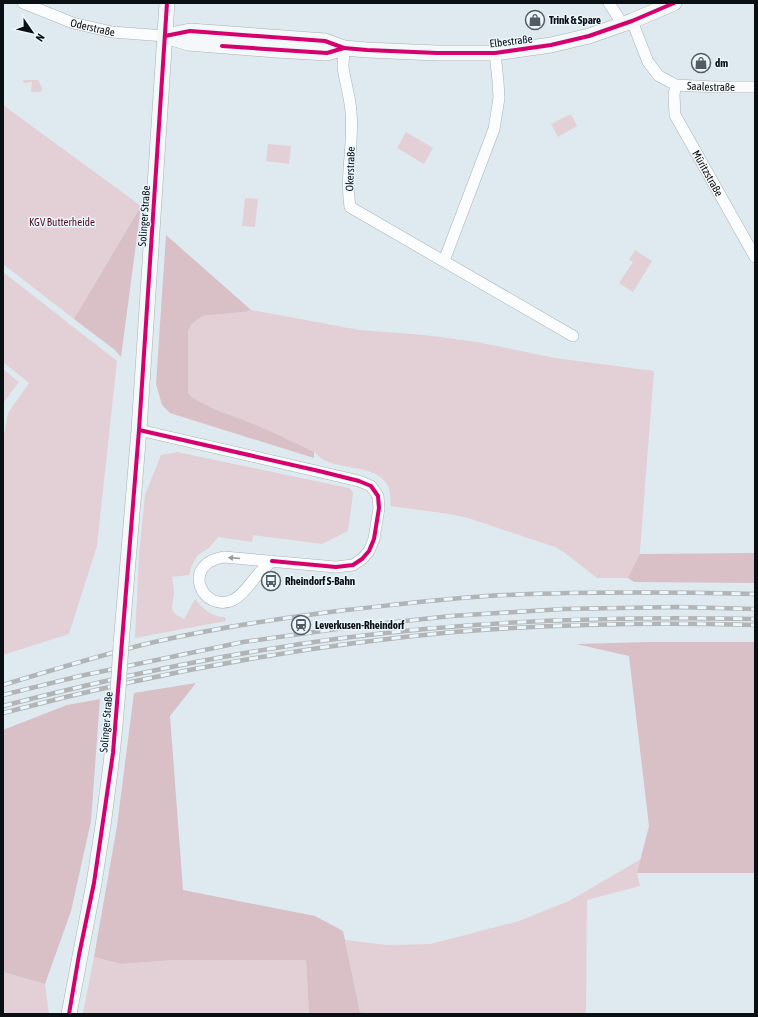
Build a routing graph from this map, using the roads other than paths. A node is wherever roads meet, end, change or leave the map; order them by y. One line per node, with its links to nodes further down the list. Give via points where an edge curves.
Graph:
1 (23, 3): 6 (street, Oderstraße, via 81,25 112,32)
2 (167, 3): 6 (main road, Solinger Straße)
3 (609, 3): 5 (street, Saalestraße)
4 (674, 3): 5 (main road, Elbestraße)
5 (628, 23): 8 (main road, Elbestraße, via 551,45); 9 (street, Saalestraße, via 648,62 659,76)
6 (165, 36): 7 (main road, Elbestraße, via 190,31 325,41); 14 (main road, Solinger Straße)
7 (344, 48): 8 (main road, Elbestraße); 12 (street, Okerstraße, via 343,66 352,134 348,187 350,207)
8 (495, 53): 12 (street, via 498,98 494,129)
9 (676, 86): 10 (street, Saalestraße); 11 (street, Müritzstraße, via 675,115)
10 (755, 87)
11 (755, 257)
12 (444, 261): 13 (street, Okerstraße)
13 (573, 336)
14 (139, 430): 15 (street, via 359,481 371,486 378,496 379,508 374,540 369,551 353,565 336,567); 16 (main road, Solinger Straße, bridge, via 113,754 94,883)
15 (272, 561): 15 (street, one-way to 15, via 216,558 201,571 201,589 205,596 214,601 233,600 242,594)
16 (69, 1014)

